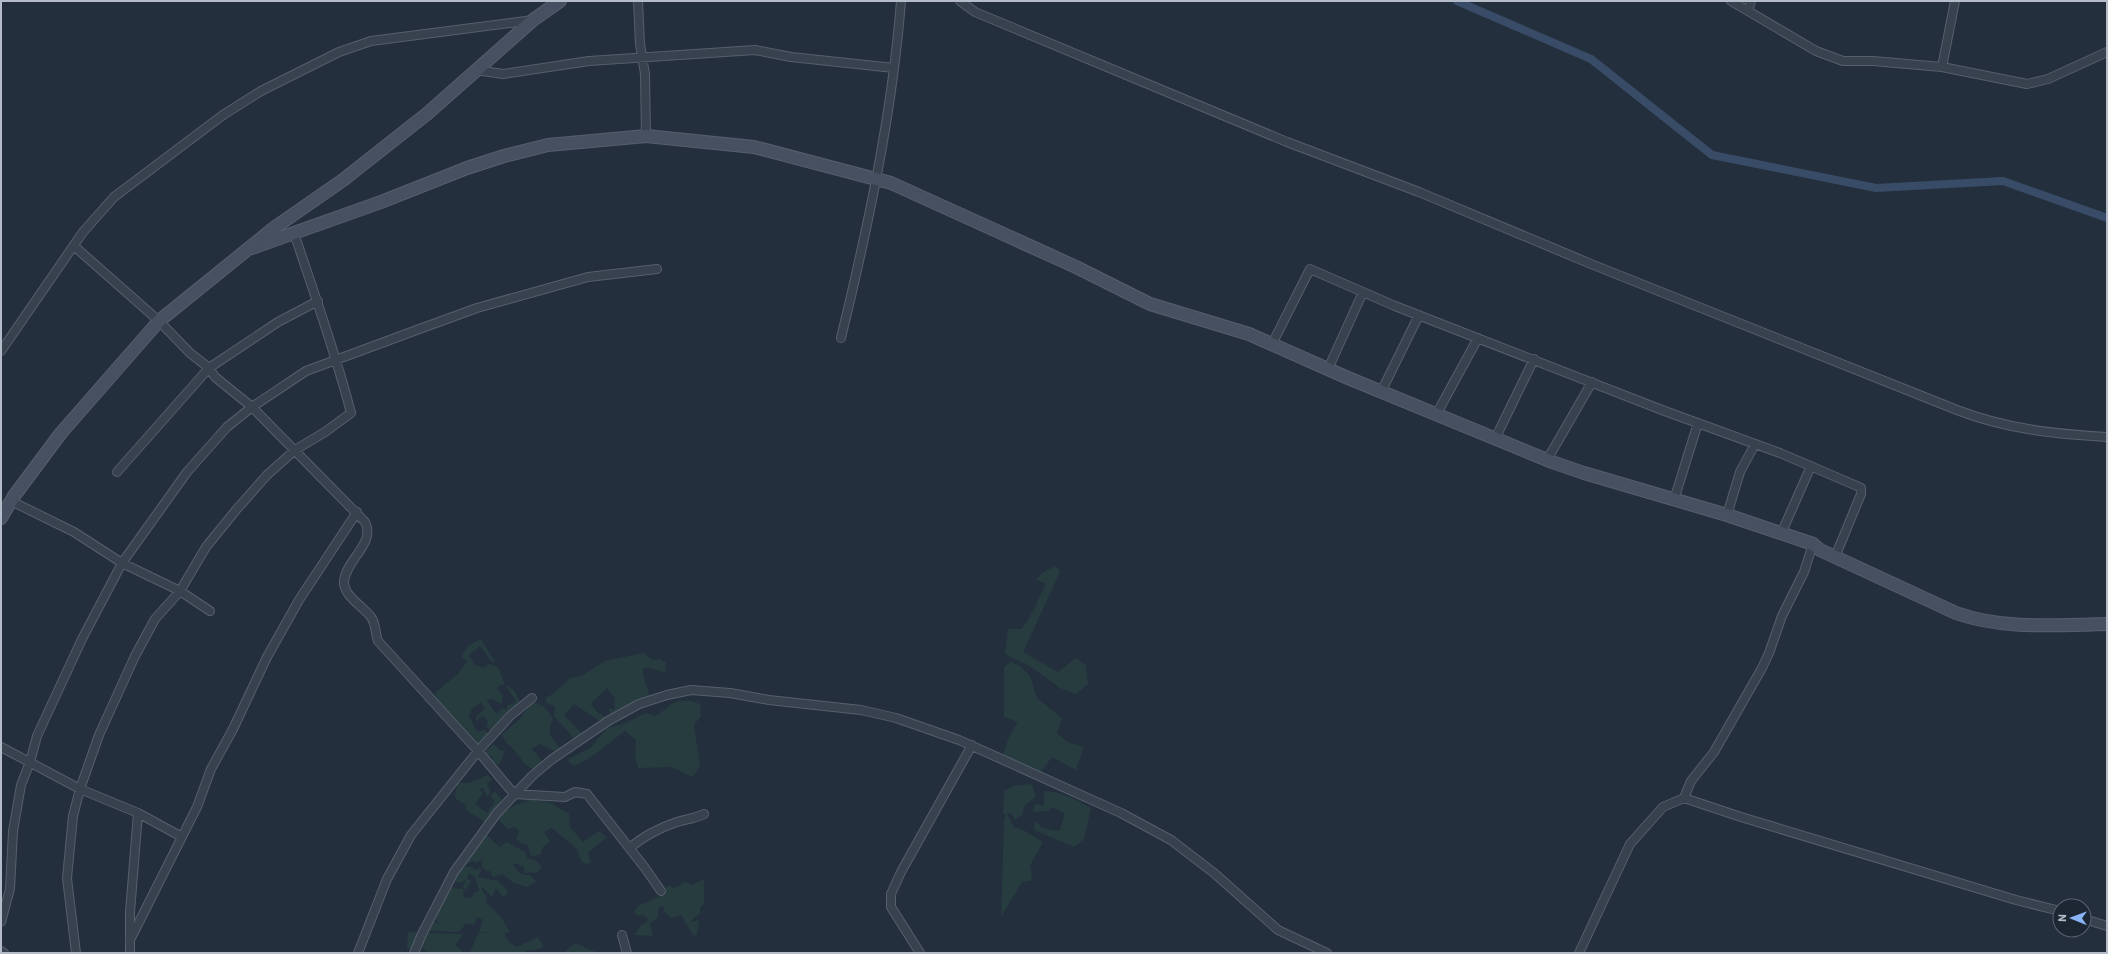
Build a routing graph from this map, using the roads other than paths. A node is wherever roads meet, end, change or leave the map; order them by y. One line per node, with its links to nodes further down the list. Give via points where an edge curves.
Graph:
1 (560, 1): 9 (main road)
2 (638, 1): 11 (street)
3 (901, 1): 13 (street)
4 (960, 1): 38 (street, via 975,12 1287,142 1419,192 1591,264 1964,413 2020,429)
5 (1731, 1): 8 (street)
6 (1751, 1): 8 (street)
7 (1955, 1): 12 (street)
8 (1748, 11): 12 (street, via 1833,58 1857,62)
9 (533, 20): 14 (main road); 18 (street, via 371,41 340,52 261,91 223,115 114,197 97,214)
10 (2107, 52): 12 (street, via 2048,79 2027,84)
11 (642, 57): 13 (street, via 755,50 791,57); 14 (street, via 589,61 503,74); 15 (street, via 645,74)
12 (1942, 67)
13 (894, 68): 16 (street)
14 (476, 70): 19 (main road, via 428,113 343,180 274,228)
15 (646, 136): 16 (main road, via 754,147); 17 (main road, via 548,145 504,156)
16 (877, 179): 25 (street); 27 (main road, via 891,183 1076,267 1150,304 1249,334)
17 (294, 233): 19 (main road); 22 (street)
18 (74, 246): 24 (street); 28 (street)
19 (252, 248): 24 (main road)
20 (657, 269): 29 (street, via 588,277 477,308)
21 (1363, 292): 23 (street); 27 (street, via 1310,269); 32 (street)
22 (318, 300): 29 (street); 31 (street, via 278,322)
23 (1419, 315): 26 (street); 34 (street)
24 (159, 321): 31 (street, via 190,353); 46 (main road, via 61,432)
25 (841, 338)
26 (1478, 338): 30 (street); 36 (street)
27 (1272, 344): 32 (main road)
28 (1, 351)
29 (337, 359): 35 (street, via 306,371); 41 (street, via 351,413)
30 (1534, 359): 33 (street); 39 (street)
31 (209, 368): 35 (street, via 225,386); 44 (street)
32 (1328, 369): 34 (main road)
33 (1592, 382): 37 (street); 42 (street)
34 (1381, 392): 36 (main road)
35 (252, 407): 41 (street); 53 (street, via 227,427 188,472)
36 (1436, 415): 39 (main road)
37 (1698, 423): 40 (street); 45 (street)
38 (2107, 437)
39 (1495, 439): 42 (main road)
40 (1755, 444): 43 (street); 48 (street, via 1740,472)
41 (295, 450): 47 (street); 54 (street, via 267,475 217,533)
42 (1547, 460): 45 (main road)
43 (1811, 466): 50 (street); 52 (street, via 1861,488 1861,494)
44 (117, 472)
45 (1674, 500): 48 (main road)
46 (11, 502): 49 (main road); 53 (street, via 74,532)
47 (357, 512): 60 (street, via 368,528 367,536 346,573 346,590 371,617 378,641); 67 (street, via 299,600 267,657 211,769 197,807)
48 (1727, 515): 50 (main road)
49 (1, 518)
50 (1781, 534): 51 (main road)
51 (1813, 544): 52 (main road); 64 (street, via 1804,572 1782,616 1764,663 1714,752 1691,781)
52 (1835, 557): 56 (main road, via 1913,595 1976,620 2014,625)
53 (122, 563): 54 (street); 61 (street, via 82,638 37,736)
54 (180, 591): 55 (street); 62 (street, via 155,619 135,656 99,735)
55 (210, 611)
56 (2107, 624)
57 (532, 698): 60 (street, via 510,716)
58 (972, 745): 63 (street, via 925,727 861,710 691,690 639,704 608,721 551,760); 83 (street, via 891,894 891,907); 84 (street, via 1121,813 1171,840 1214,873 1278,930)
59 (1, 747): 61 (street)
60 (478, 751): 63 (street); 80 (street, via 411,835 387,880)
61 (30, 762): 62 (street); 72 (street, via 21,785 13,831 10,889)
62 (80, 790): 65 (street); 78 (street, via 73,816 67,878)
63 (514, 794): 68 (street, via 565,797 575,792 587,794); 81 (street, via 454,872)
64 (1684, 798): 70 (street); 85 (street, via 1663,807 1630,844)
65 (138, 813): 67 (street); 75 (street)
66 (704, 814): 68 (street, via 642,837)
67 (182, 837): 75 (street)
68 (630, 848): 69 (street)
69 (661, 891)
70 (2052, 909)
71 (2092, 921): 73 (street)
72 (1, 922)
73 (2107, 926)
74 (622, 935): 82 (street)
75 (130, 940): 79 (street)
76 (1, 952): 77 (street)
77 (4, 953)
78 (76, 953)
79 (130, 953)
80 (358, 953)
81 (414, 953)
82 (627, 953)
83 (920, 953)
84 (1327, 953)
85 (1579, 953)

